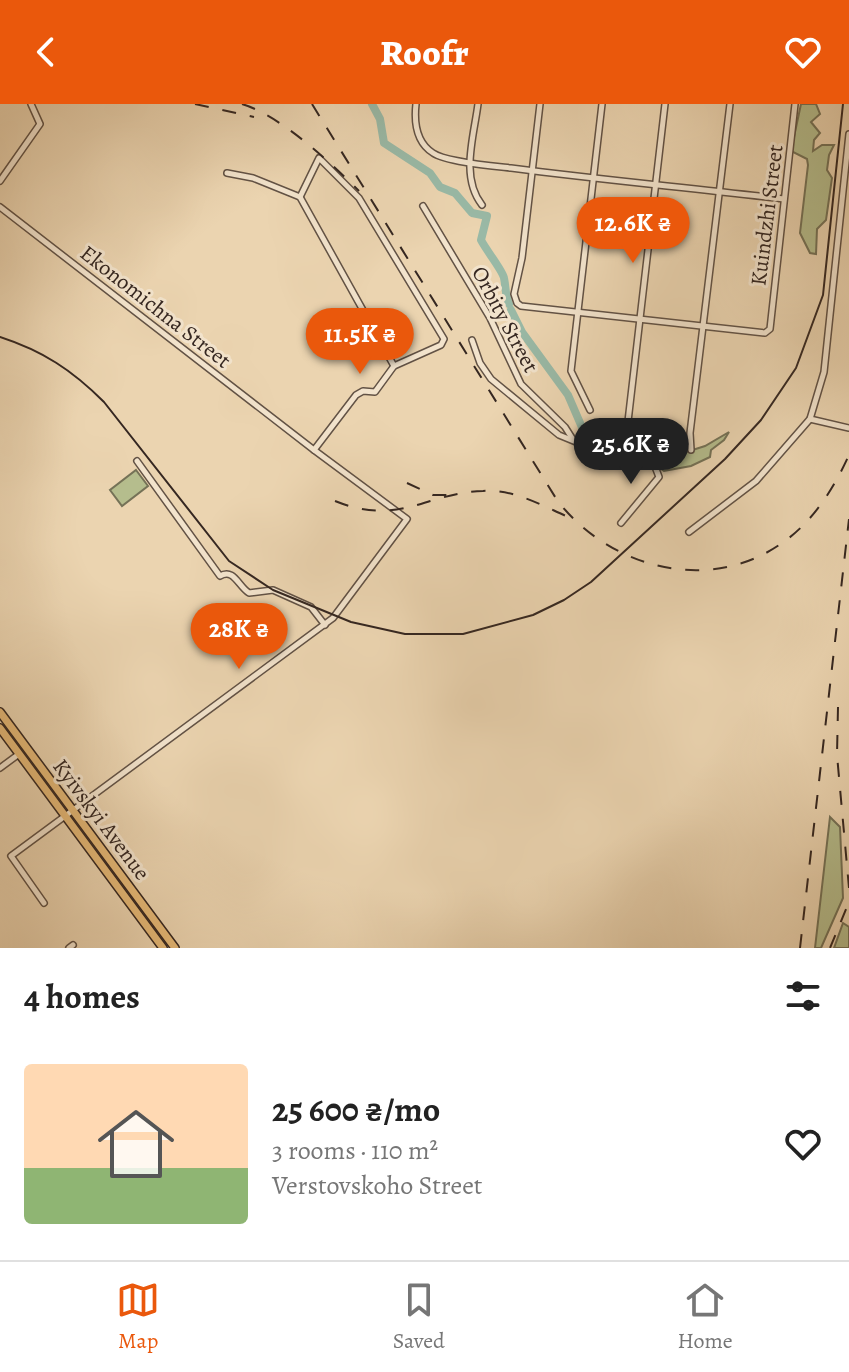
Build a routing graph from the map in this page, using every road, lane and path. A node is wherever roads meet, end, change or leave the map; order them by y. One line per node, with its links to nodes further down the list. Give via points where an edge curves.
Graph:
1 (31, 104): 14 (street, via 40,124)
2 (416, 104): 10 (street, via 414,127 431,152)
3 (478, 104): 10 (street)
4 (540, 104): 11 (street)
5 (602, 104): 13 (street)
6 (665, 104): 15 (street)
7 (730, 104): 17 (street)
8 (795, 104): 19 (street, Kuindzhi Street)
9 (849, 134): 16 (street)
10 (471, 163): 11 (street); 20 (street, via 470,184)
11 (532, 171): 13 (street); 23 (street, via 515,300 521,306)
12 (227, 173): 18 (street)
13 (593, 177): 15 (street); 23 (street)
14 (0, 181)
15 (656, 184): 17 (street); 24 (street)
16 (846, 186): 29 (street, via 824,372)
17 (719, 191): 19 (street); 25 (street)
18 (300, 197): 27 (street); 27 (street, via 319,158 359,198 424,303 444,341)
19 (784, 199): 25 (street, Kuindzhi Street, via 770,329 765,333)
20 (482, 205)
21 (423, 206): 31 (street, Orbity Street, via 490,318 521,384)
22 (0, 207): 32 (street, Ekonomichna Street)
23 (579, 312): 24 (street); 28 (street, via 571,371)
24 (641, 319): 25 (street); 34 (street, via 627,430)
25 (703, 325): 33 (street)
26 (472, 340): 31 (street, via 491,379 559,435)
27 (394, 366): 32 (street, via 375,392 356,395)
28 (590, 410)
29 (810, 419): 30 (street); 37 (street, via 756,481)
30 (849, 428)
31 (572, 438): 34 (street)
32 (314, 450): 38 (street, Ekonomichna Street, via 407,519)
33 (691, 450)
34 (615, 455): 36 (street, via 644,455 659,477)
35 (137, 461): 38 (street, via 220,576 231,574 249,593 273,590 311,607)
36 (621, 523)
37 (689, 532)
38 (325, 625): 43 (street)
39 (0, 712): 43 (main road, Kyivskyi Avenue)
40 (0, 728): 41 (main road, Kyivskyi Avenue)
41 (19, 754): 42 (street); 44 (main road, Kyivskyi Avenue)
42 (0, 768)
43 (72, 810): 44 (street); 47 (main road, Kyivskyi Avenue)
44 (64, 816): 45 (street, via 11,856); 46 (main road, Kyivskyi Avenue)
45 (44, 903)
46 (163, 948)
47 (175, 948)

